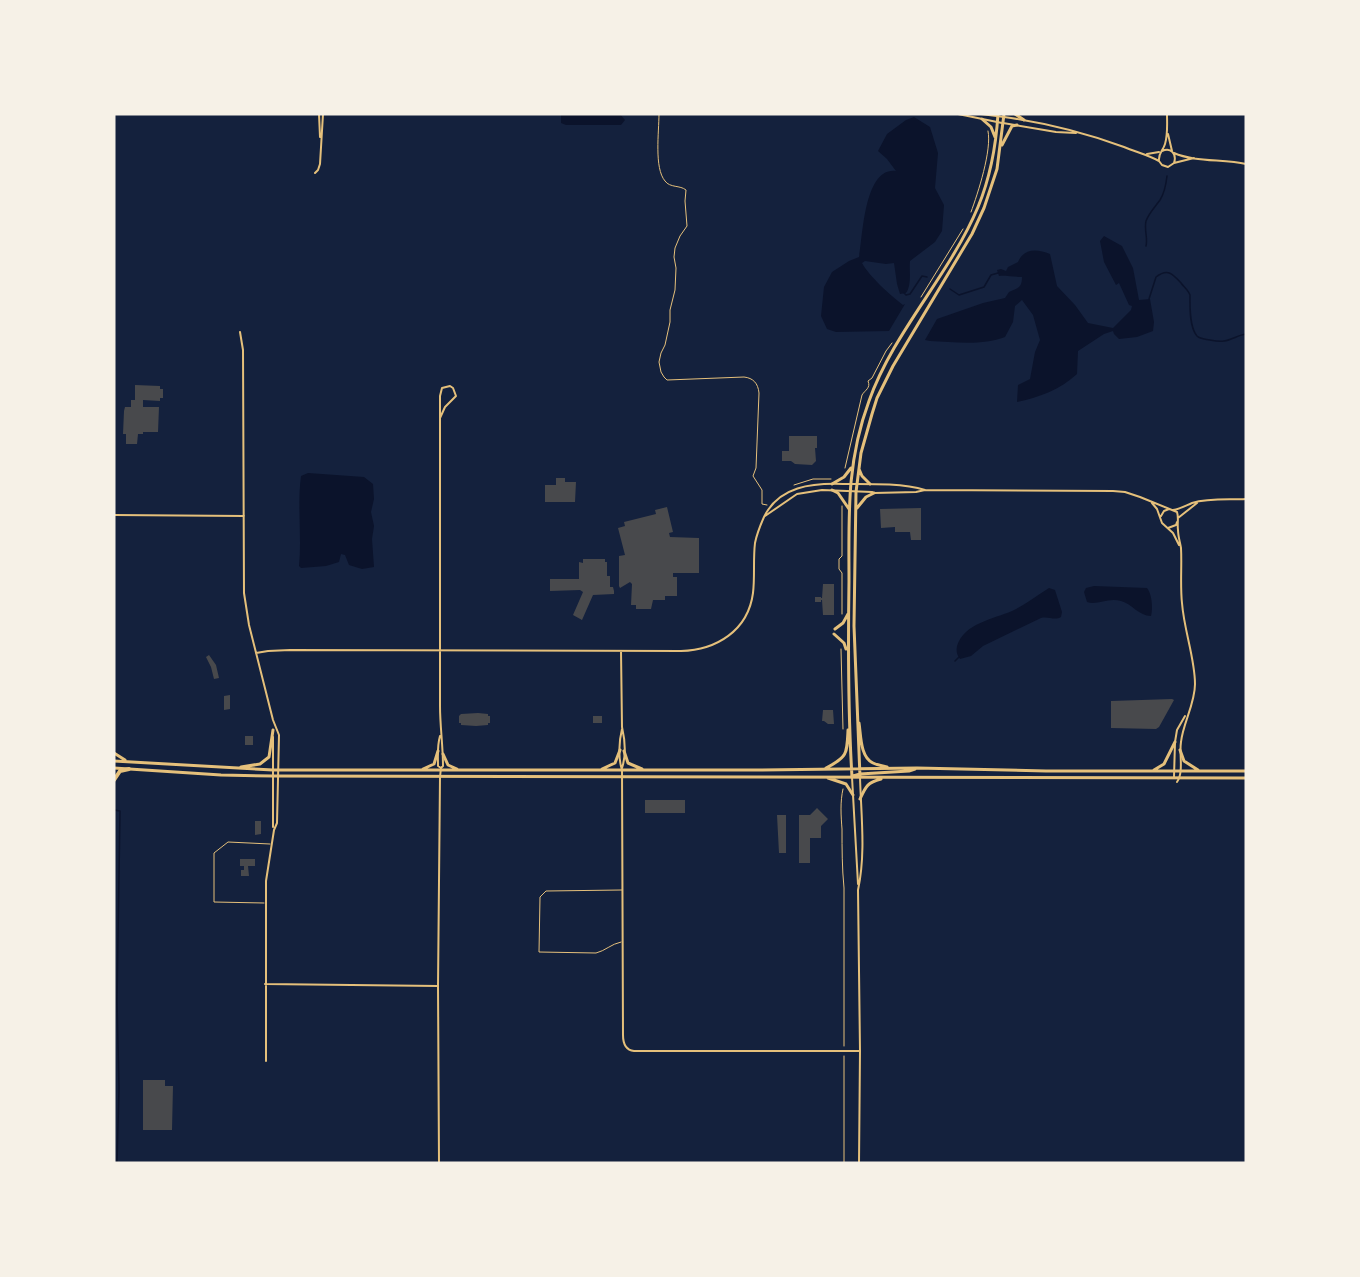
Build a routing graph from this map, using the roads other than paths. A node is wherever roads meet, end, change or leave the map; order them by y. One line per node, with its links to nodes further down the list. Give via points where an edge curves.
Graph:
1 (321, 114): 24 (street, via 319,168)
2 (958, 114): 8 (street)
3 (982, 114): 6 (street)
4 (1015, 114): 9 (main road)
5 (1167, 114): 13 (street)
6 (998, 115): 7 (street); 10 (main road)
7 (1004, 116): 9 (street); 11 (main road)
8 (982, 119): 10 (street); 15 (main road, via 991,127)
9 (1024, 120): 14 (street)
10 (997, 122): 11 (street); 15 (main road)
11 (1003, 123): 12 (street); 16 (main road)
12 (1017, 125): 14 (street); 16 (main road, via 1012,126)
13 (1167, 131): 17 (street); 18 (street)
14 (1082, 133): 19 (street)
15 (995, 139): 27 (main road, via 977,209 872,394)
16 (1000, 149): 28 (main road, via 990,193 972,234 877,398)
17 (1161, 151): 18 (street); 19 (street); 21 (street)
18 (1173, 152): 20 (street); 22 (street)
19 (1144, 154): 21 (street)
20 (1194, 158): 22 (street); 23 (street)
21 (1159, 162): 22 (street, via 1166,167)
22 (1174, 163)
23 (1246, 164)
24 (315, 173)
25 (240, 332): 45 (street)
26 (440, 418): 26 (street, via 456,396 450,386 442,388); 54 (street)
27 (852, 467): 29 (main road); 30 (main road)
28 (859, 468): 31 (main road); 32 (main road)
29 (832, 483): 30 (street); 46 (street, via 806,486 778,497)
30 (850, 484): 31 (street); 35 (main road)
31 (856, 484): 32 (street); 36 (main road)
32 (870, 484): 34 (street)
33 (832, 490): 35 (street); 41 (main road); 46 (street, via 797,494)
34 (926, 490): 37 (street); 39 (street, via 1113,491)
35 (850, 491): 36 (street); 41 (main road)
36 (856, 492): 37 (street); 43 (main road)
37 (874, 493): 43 (main road)
38 (1246, 499): 40 (street)
39 (1150, 502): 42 (street); 47 (street)
40 (1198, 502): 42 (street); 48 (street)
41 (849, 509): 51 (main road)
42 (1171, 509): 47 (street); 48 (street, via 1178,513)
43 (856, 510): 58 (main road)
44 (114, 515): 45 (street)
45 (244, 516): 57 (street, via 244,598)
46 (765, 516): 55 (street, via 757,531 751,602 737,628 719,643 701,650)
47 (1161, 516): 49 (street)
48 (1178, 520): 49 (street); 50 (street)
49 (1168, 528): 50 (street)
50 (1181, 548): 59 (street, via 1184,623 1195,676)
51 (848, 613): 52 (main road); 56 (main road)
52 (835, 628)
53 (834, 634): 56 (main road)
54 (440, 651): 55 (street); 57 (street); 63 (street)
55 (621, 651): 67 (street)
56 (848, 652): 60 (main road)
57 (256, 653): 61 (street)
58 (856, 700): 75 (main road, via 864,753 871,763); 92 (main road)
59 (1188, 711): 64 (street); 65 (street)
60 (849, 717): 79 (main road, via 847,749 840,760); 80 (main road)
61 (273, 720): 62 (street); 82 (street, via 279,735)
62 (273, 730): 74 (main road, via 269,757 260,764); 81 (street)
63 (440, 735): 66 (street); 69 (street)
64 (1175, 742): 87 (main road, via 1164,764); 88 (street)
65 (1180, 750): 89 (street); 90 (main road, via 1184,761)
66 (438, 751): 77 (street); 83 (main road, via 434,764)
67 (622, 751): 78 (street); 85 (main road, via 615,763); 86 (main road, via 628,763)
68 (114, 753): 71 (main road)
69 (443, 753): 77 (street); 84 (main road, via 448,765)
70 (114, 761): 71 (main road)
71 (126, 762): 74 (main road)
72 (114, 768): 73 (main road)
73 (129, 768): 93 (main road); 103 (highway, via 120,771)
74 (231, 768): 81 (main road)
75 (892, 768): 76 (main road); 92 (main road)
76 (917, 768): 87 (main road); 92 (main road)
77 (441, 769): 83 (main road); 84 (main road); 95 (street)
78 (622, 769): 85 (main road); 86 (main road); 96 (street)
79 (824, 769): 80 (main road); 86 (main road)
80 (852, 769): 92 (main road); 98 (main road)
81 (273, 770): 82 (main road); 93 (street)
82 (279, 770): 83 (main road); 94 (street)
83 (421, 770)
84 (458, 770): 85 (main road)
85 (598, 770)
86 (643, 770)
87 (1153, 771): 88 (main road)
88 (1174, 771): 89 (main road); 101 (street)
89 (1180, 771): 90 (main road); 100 (street)
90 (1200, 771): 91 (main road)
91 (1246, 771)
92 (860, 773): 98 (main road); 99 (main road); 105 (street)
93 (273, 776): 94 (main road); 106 (street)
94 (278, 776): 95 (main road); 106 (street)
95 (440, 777): 96 (main road); 113 (street)
96 (622, 777): 97 (main road); 109 (street)
97 (823, 777): 98 (main road); 104 (main road, via 846,784)
98 (852, 777): 104 (street)
99 (887, 777): 101 (main road); 105 (main road, via 869,783)
100 (1180, 777): 101 (main road); 102 (main road)
101 (1174, 778)
102 (1246, 778)
103 (114, 780)
104 (853, 795): 108 (street)
105 (860, 799): 108 (street)
106 (274, 830): 107 (street)
107 (272, 844): 110 (street); 110 (lane, via 228,842 214,853 214,902)
108 (859, 886): 114 (street)
109 (622, 890): 111 (street); 111 (lane, via 546,891 540,897 539,952 596,954)
110 (266, 903): 112 (street)
111 (622, 942): 114 (street, via 623,1039 630,1051)
112 (265, 984): 113 (street); 115 (street)
113 (438, 986): 116 (street)
114 (860, 1051): 117 (street)
115 (266, 1061)
116 (440, 1163)
117 (859, 1163)

